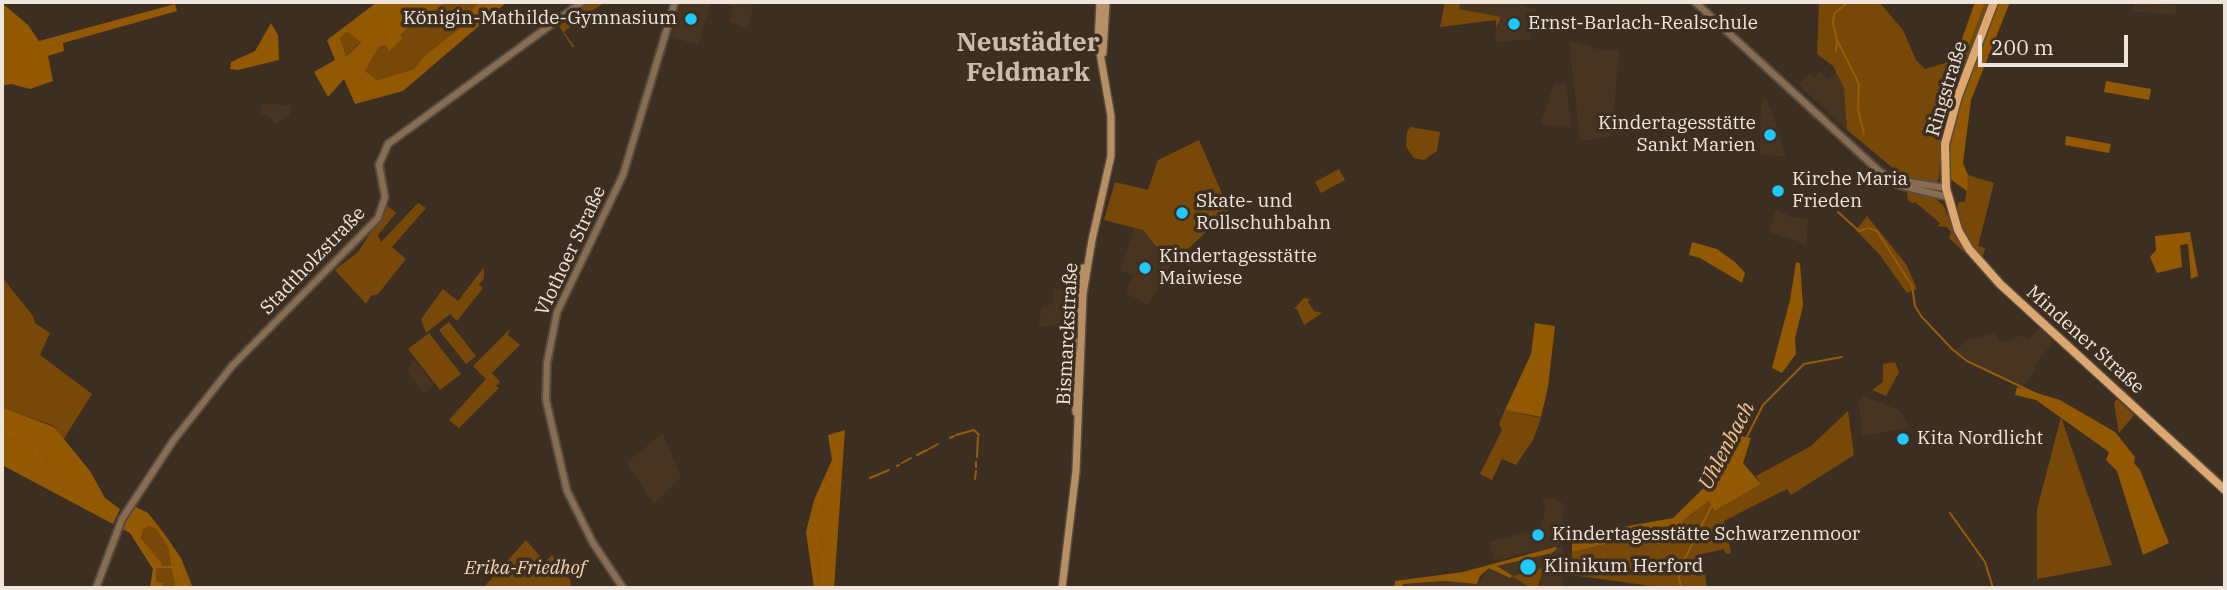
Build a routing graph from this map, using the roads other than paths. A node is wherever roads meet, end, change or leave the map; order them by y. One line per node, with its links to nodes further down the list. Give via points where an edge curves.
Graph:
1 (582, 2): 10 (street, Stadtholzstraße, via 388,144 379,165 385,197 379,218 233,366 149,472 122,519)
2 (675, 2): 11 (street, Vlothoer Straße, via 623,175 557,312 547,363 547,400 567,491)
3 (1100, 2): 7 (main road, Bismarckstraße, via 1098,42)
4 (1106, 2): 7 (main road, Bismarckstraße)
5 (1695, 2): 8 (street, via 1886,176)
6 (1994, 2): 8 (main road, Ringstraße, via 1947,132)
7 (1105, 81): 12 (main road, Bismarckstraße, via 1111,156 1080,278 1073,332 1078,430)
8 (1947, 193): 9 (main road, Mindener Straße, via 1958,230 1985,269)
9 (2225, 490)
10 (96, 588)
11 (623, 588)
12 (1062, 588)

